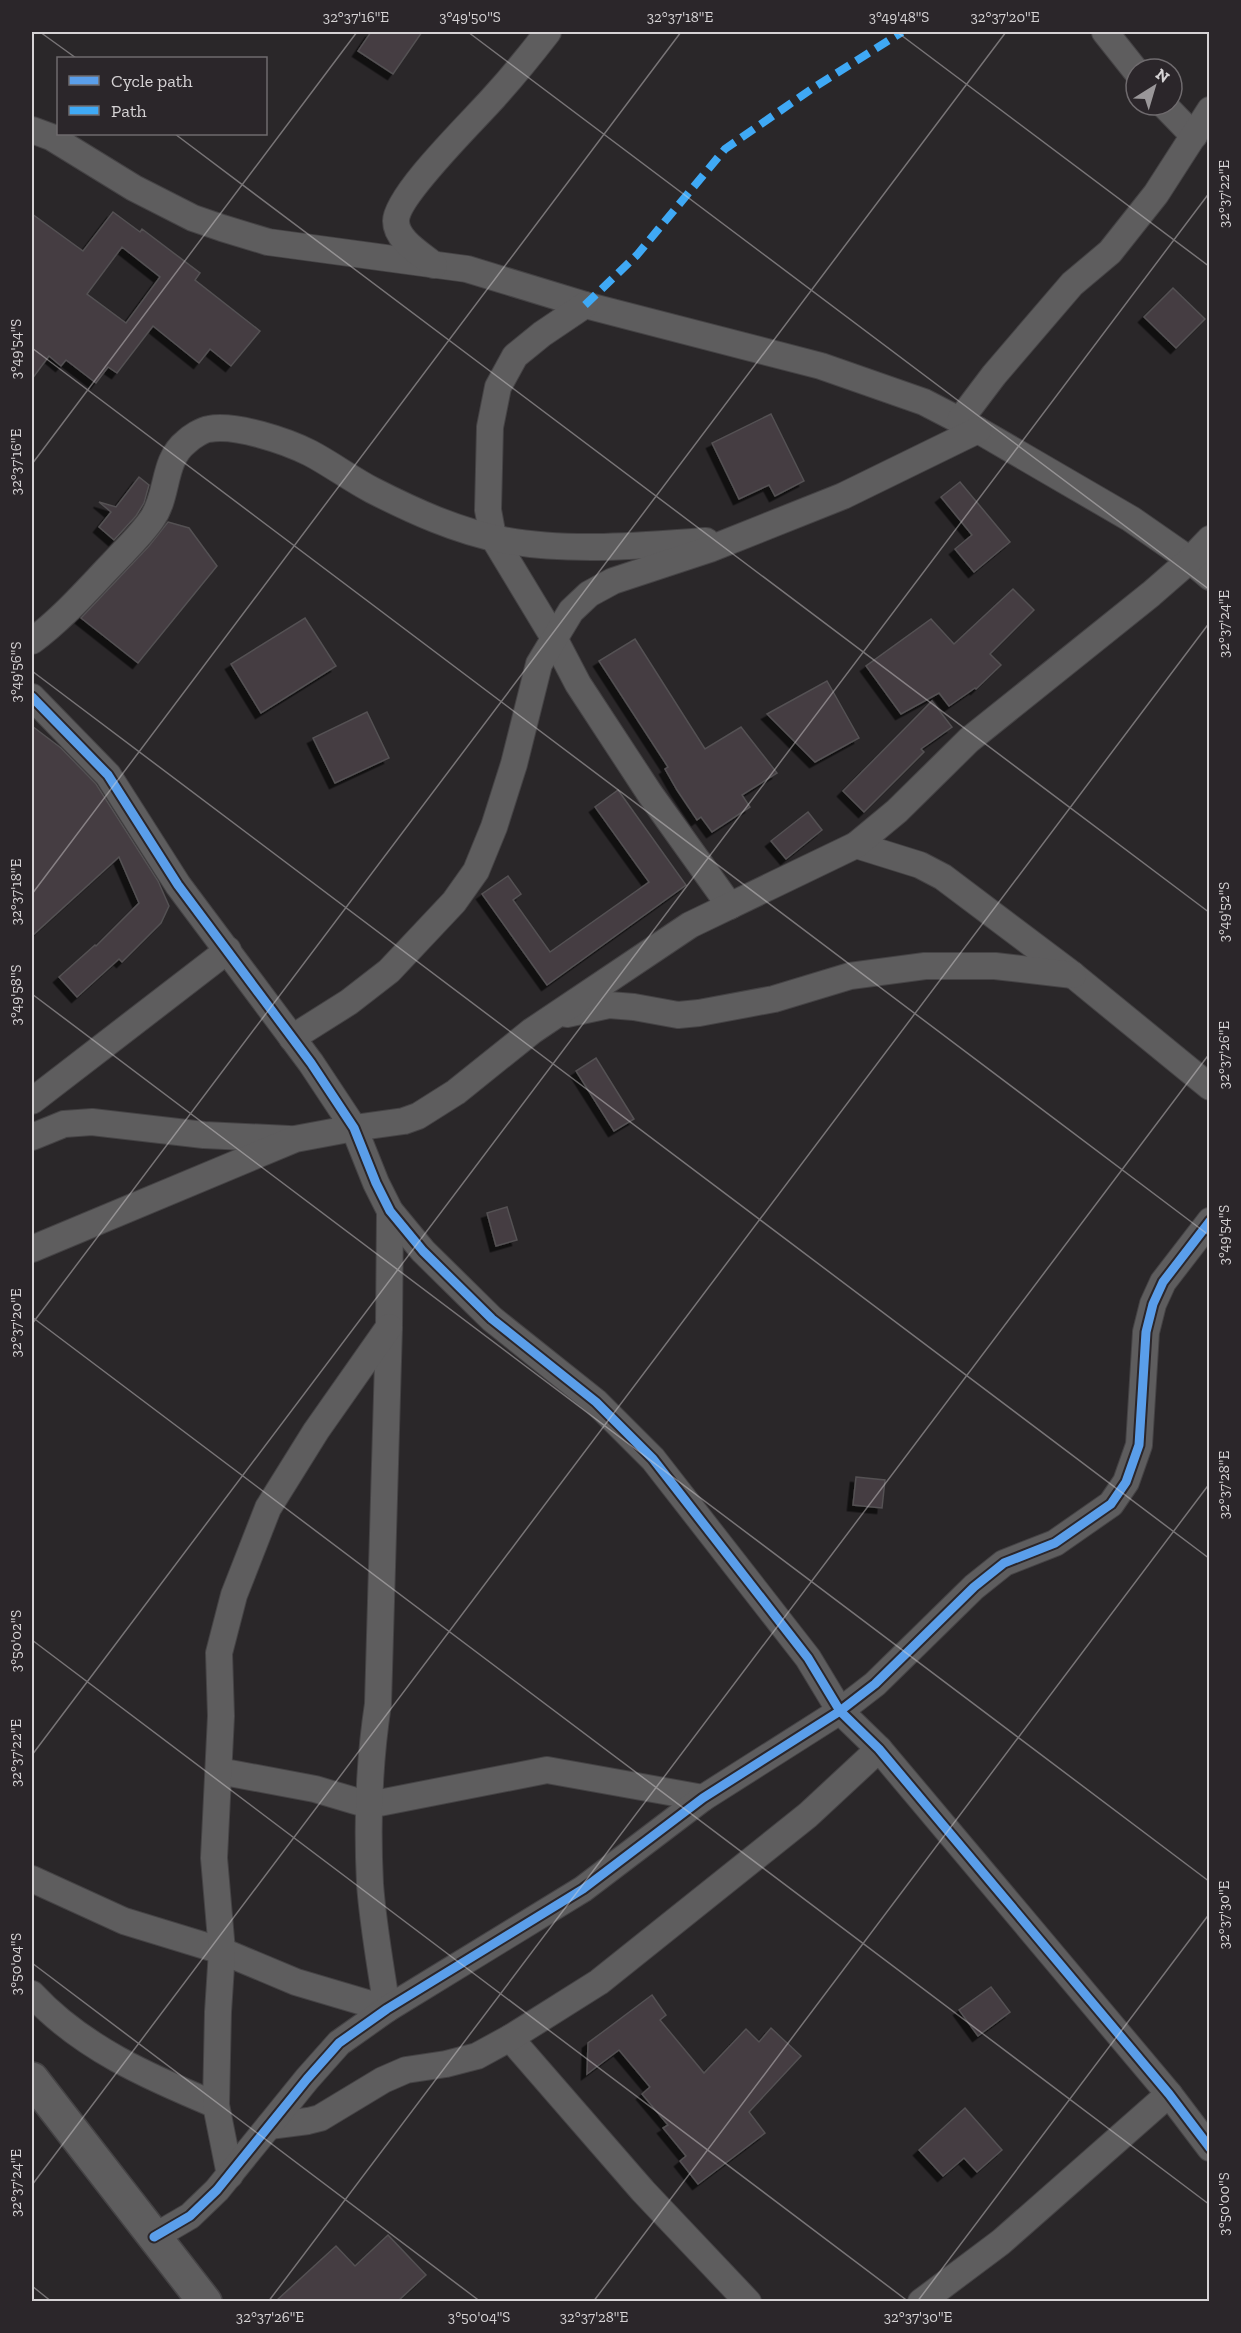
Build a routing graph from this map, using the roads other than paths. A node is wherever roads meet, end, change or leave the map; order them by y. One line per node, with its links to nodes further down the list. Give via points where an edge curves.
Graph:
1 (548, 32): 8 (street, via 399,207 399,233)
2 (1105, 32): 3 (street)
3 (1125, 57)
4 (1209, 110): 7 (street)
5 (1176, 117): 7 (street)
6 (32, 130): 8 (street, via 51,137 134,188 222,228 268,242)
7 (1194, 136): 10 (street, via 1156,194 1110,252 1072,284 994,375)
8 (434, 265): 9 (street, via 467,269)
9 (585, 305): 10 (street, via 821,366 924,402); 11 (street, via 515,356 498,387 490,427 488,510)
10 (969, 425): 12 (street, via 843,496); 14 (street, via 1131,519)
11 (493, 537): 12 (street, via 542,546); 16 (street); 17 (street, via 436,520 370,489 309,452 280,441 234,429 208,429 186,441 172,456 164,495 153,518 64,614)
12 (740, 538): 16 (street, via 613,581 589,594 571,611)
13 (1209, 539): 14 (street)
14 (1190, 560): 15 (street); 19 (street, via 969,740 897,811)
15 (1209, 577)
16 (554, 638): 20 (street, via 578,684 650,794); 24 (street, via 539,664 514,764 476,871 454,902 389,971)
17 (32, 641)
18 (32, 697): 21 (street, via 108,775 178,885)
19 (856, 845): 20 (street); 22 (street, via 920,865 943,878)
20 (730, 906): 23 (street, via 690,925)
21 (228, 950): 24 (street); 26 (street)
22 (1073, 975): 23 (street, via 995,966 925,966 850,976 774,999 678,1016 609,1005); 25 (street)
23 (552, 1017): 27 (street, via 456,1092 418,1116)
24 (292, 1038): 27 (street)
25 (1209, 1087)
26 (32, 1101)
27 (354, 1128): 29 (street); 30 (street)
28 (32, 1137): 29 (street, via 64,1124 92,1122 204,1135)
29 (295, 1139): 32 (street)
30 (390, 1211): 33 (street); 34 (street, via 423,1251 492,1319 596,1402 653,1459 808,1658)
31 (1209, 1221): 34 (street, via 1163,1282 1153,1304 1146,1332 1139,1444 1126,1482 1111,1504 1055,1543 1004,1563 974,1587 875,1684)
32 (32, 1249)
33 (389, 1327): 36 (street, via 268,1508 234,1595 219,1653); 38 (street, via 378,1704)
34 (840, 1711): 35 (street); 37 (street)
35 (879, 1749): 43 (street, via 808,1815 599,1982); 45 (street)
36 (219, 1771): 38 (street, via 315,1789); 40 (street, via 214,1858)
37 (703, 1798): 38 (street, via 547,1770); 42 (street, via 583,1889)
38 (369, 1805): 42 (street, via 370,1886)
39 (32, 1879): 40 (street, via 124,1921)
40 (222, 1951): 42 (street, via 296,1982); 46 (street)
41 (32, 1994): 46 (street, via 97,2049 155,2080)
42 (387, 2008): 47 (street, via 339,2043)
43 (510, 2038): 47 (street, via 477,2056 406,2070 320,2118); 52 (street, via 643,2191)
44 (32, 2079): 50 (street)
45 (1169, 2094): 48 (street); 53 (street, via 1001,2242)
46 (216, 2105): 49 (street)
47 (269, 2126): 49 (street)
48 (1209, 2148)
49 (230, 2175): 50 (street, via 190,2216)
50 (154, 2237): 51 (street)
51 (205, 2301)
52 (748, 2301)
53 (921, 2301)

